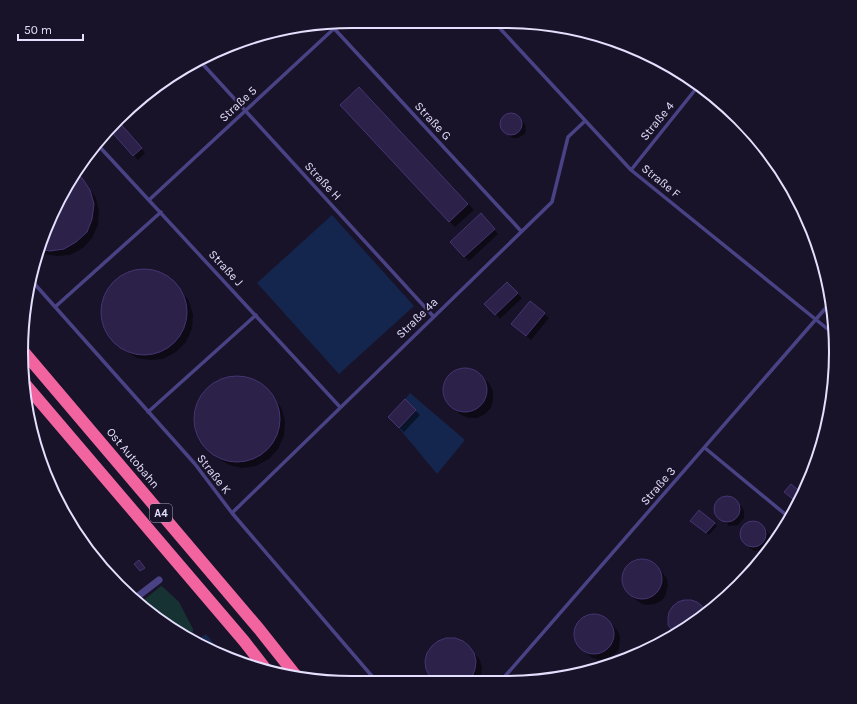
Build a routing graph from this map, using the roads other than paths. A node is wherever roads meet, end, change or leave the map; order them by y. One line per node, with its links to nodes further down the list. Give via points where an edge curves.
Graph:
1 (500, 28): 7 (lane, Straße F)
2 (333, 29): 6 (lane, Straße 5)
3 (335, 29): 12 (lane, Straße G)
4 (203, 64): 6 (lane, Straße H)
5 (695, 90): 9 (lane, Straße 4)
6 (245, 111): 10 (lane, Straße 5); 17 (lane, Straße H)
7 (585, 121): 9 (lane, Straße F); 12 (lane, Straße 4a, via 568,137 552,202)
8 (101, 148): 10 (lane, Straße J)
9 (631, 170): 18 (lane, Straße F)
10 (149, 200): 11 (lane, Straße J)
11 (161, 212): 14 (lane); 16 (lane, Straße J)
12 (521, 231): 17 (lane, Straße 4a)
13 (35, 284): 14 (lane, Straße K)
14 (55, 307): 23 (lane, Straße K)
15 (826, 308): 18 (lane, Straße 3)
16 (256, 315): 22 (lane, Straße J); 23 (lane)
17 (433, 316): 22 (lane, Straße 4a)
18 (816, 320): 19 (lane, Straße F); 24 (lane, Straße 3)
19 (828, 329)
20 (28, 357): 30 (highway, Ost Autobahn / A4)
21 (31, 391): 29 (highway, A4)
22 (340, 407): 25 (lane, Straße 4a)
23 (148, 412): 25 (lane, Straße K, via 194,464)
24 (704, 448): 26 (lane); 32 (lane, Straße 3)
25 (232, 513): 31 (lane, Straße K)
26 (786, 515)
27 (159, 580): 28 (street)
28 (138, 596)
29 (260, 663)
30 (292, 670)
31 (372, 676)
32 (505, 676)

